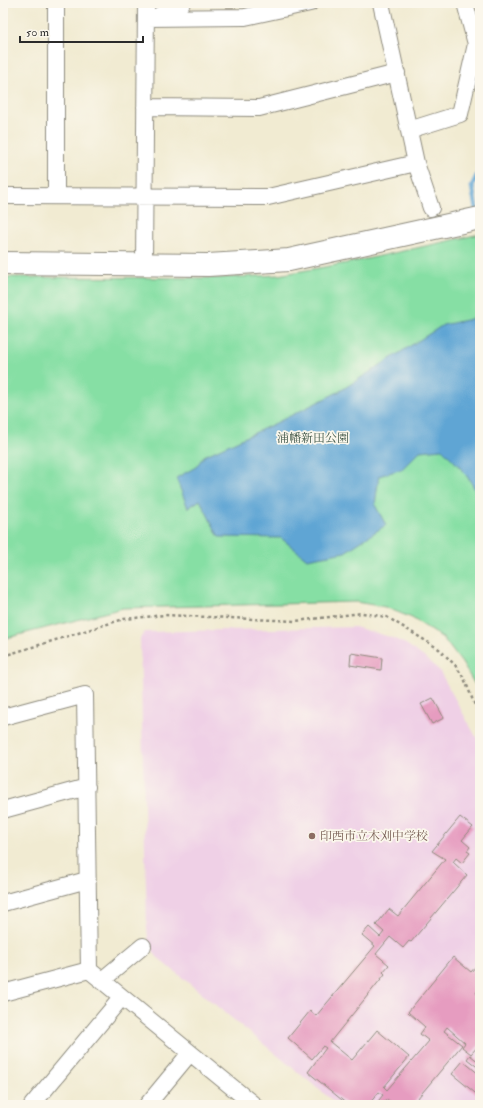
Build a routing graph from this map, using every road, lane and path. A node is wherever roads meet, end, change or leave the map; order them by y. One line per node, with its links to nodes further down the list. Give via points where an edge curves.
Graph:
1 (56, 3): 12 (street)
2 (182, 3): 6 (street)
3 (310, 3): 6 (street, via 245,17)
4 (381, 3): 7 (street)
5 (465, 3): 9 (street, via 476,44 460,114)
6 (149, 13): 8 (street)
7 (397, 73): 8 (street, via 259,108); 9 (street)
8 (145, 107): 13 (street)
9 (410, 130): 10 (street)
10 (416, 163): 13 (street, via 268,197); 14 (street)
11 (3, 196): 12 (street)
12 (56, 196): 13 (street)
13 (144, 196): 17 (street)
14 (431, 208)
15 (472, 219): 17 (street, via 289,260 208,265)
16 (3, 263): 17 (street)
17 (144, 264)
18 (3, 656): 20 (path, via 124,619 165,615 296,621 362,613 387,617 439,649 464,678)
19 (3, 717): 21 (street, via 85,695)
20 (480, 718)
21 (87, 788): 22 (street); 23 (street)
22 (3, 810)
23 (87, 880): 24 (street); 26 (street)
24 (3, 903)
25 (143, 946): 26 (street)
26 (95, 976): 27 (street); 28 (street)
27 (3, 993)
28 (122, 997): 29 (street); 30 (street)
29 (190, 1052): 31 (street); 32 (street)
30 (32, 1105)
31 (147, 1105)
32 (254, 1105)

